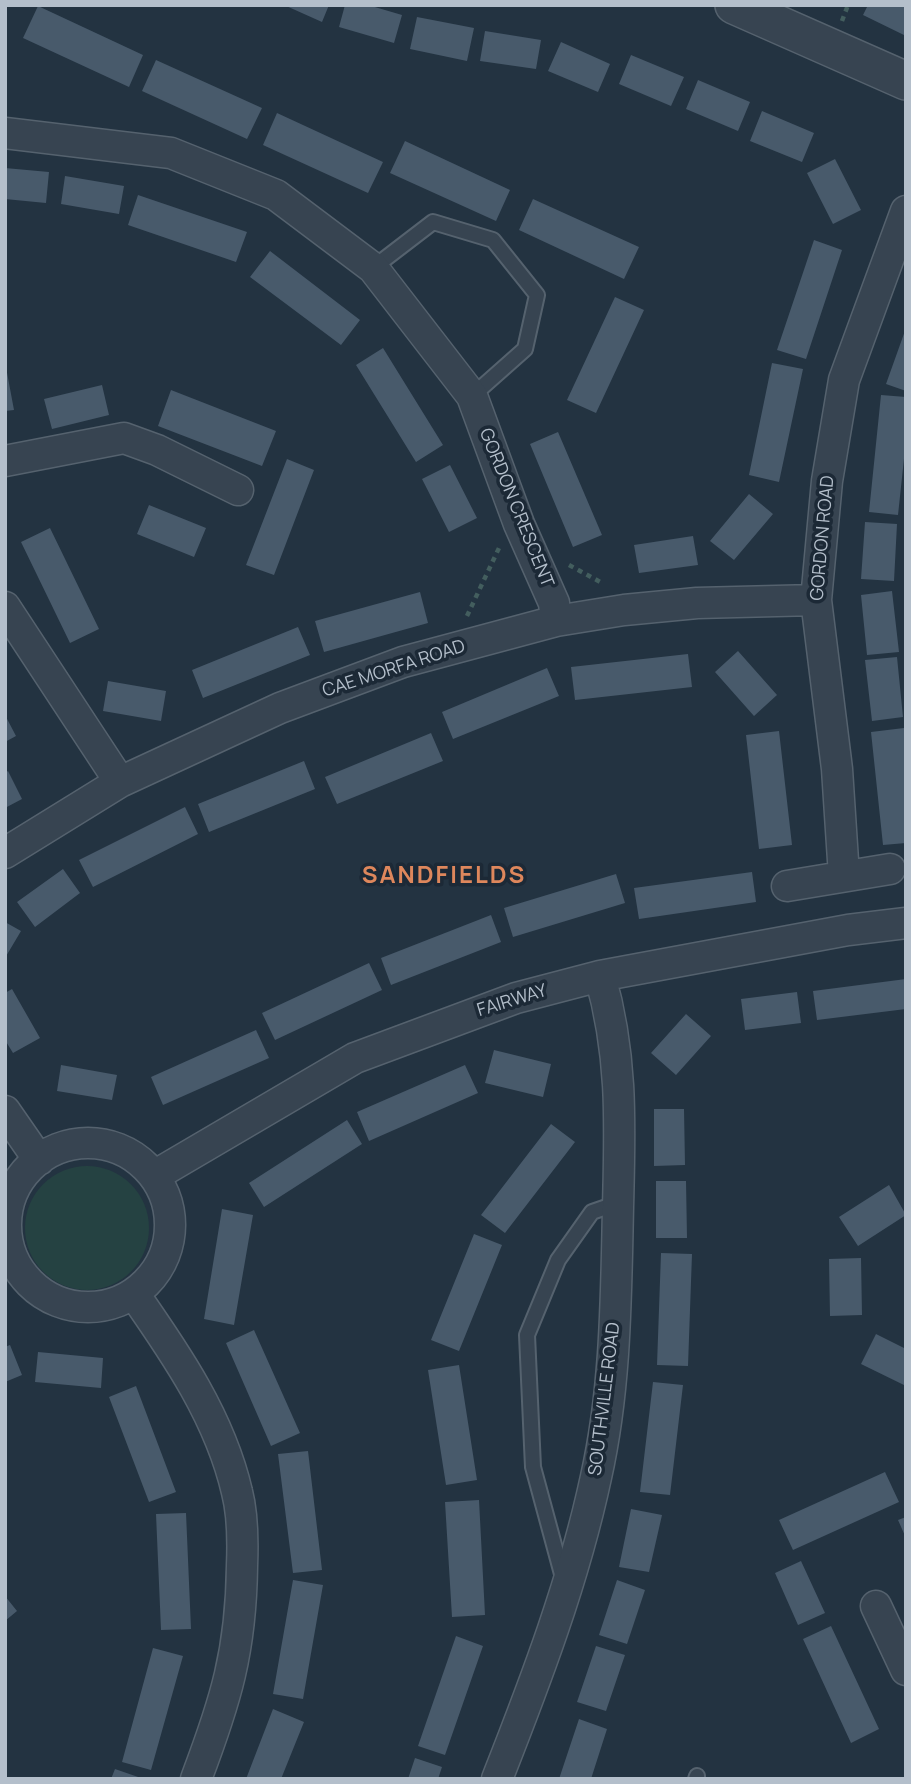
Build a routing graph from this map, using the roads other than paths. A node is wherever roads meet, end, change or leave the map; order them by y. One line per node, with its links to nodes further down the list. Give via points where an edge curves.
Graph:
1 (734, 5): 2 (street)
2 (906, 81)
3 (5, 133): 5 (street, GORDON CRESCENT, via 171,153 276,195)
4 (906, 211): 9 (street, GORDON ROAD, via 844,380 827,481)
5 (373, 268): 6 (street, GORDON CRESCENT); 6 (lane, via 433,222 493,240 537,295 525,349)
6 (472, 396): 11 (street, GORDON CRESCENT, via 554,603)
7 (5, 461): 8 (street, via 124,438)
8 (238, 490)
9 (816, 600): 11 (street, CAE MORFA ROAD, via 697,603); 15 (street, GORDON ROAD, via 837,769)
10 (5, 607): 12 (street)
11 (556, 621): 12 (street, CAE MORFA ROAD, via 402,662 280,708)
12 (120, 782): 13 (street, CAE MORFA ROAD)
13 (5, 853)
14 (890, 869): 15 (street)
15 (844, 876): 16 (street)
16 (787, 887)
17 (906, 923): 18 (street, FAIRWAY)
18 (600, 976): 21 (street, FAIRWAY, via 516,998 355,1058); 22 (street, SOUTHVILLE ROAD, via 614,1035 622,1122)
19 (5, 1111): 20 (street)
20 (39, 1160): 21 (street, via 58,1149 100,1144 139,1161); 23 (street, via 18,1184 6,1213)
21 (154, 1176): 24 (street, via 169,1211 167,1249 148,1281)
22 (618, 1203): 25 (street, SOUTHVILLE ROAD, via 615,1341 597,1475); 25 (lane, via 592,1212 558,1260 527,1335 533,1467)
23 (14, 1279): 24 (street, via 74,1306 95,1307)
24 (134, 1293): 28 (street, via 201,1399 238,1492 243,1540 235,1665)
25 (566, 1591): 29 (street, SOUTHVILLE ROAD)
26 (876, 1606): 27 (street)
27 (906, 1670)
28 (196, 1779)
29 (497, 1779)

